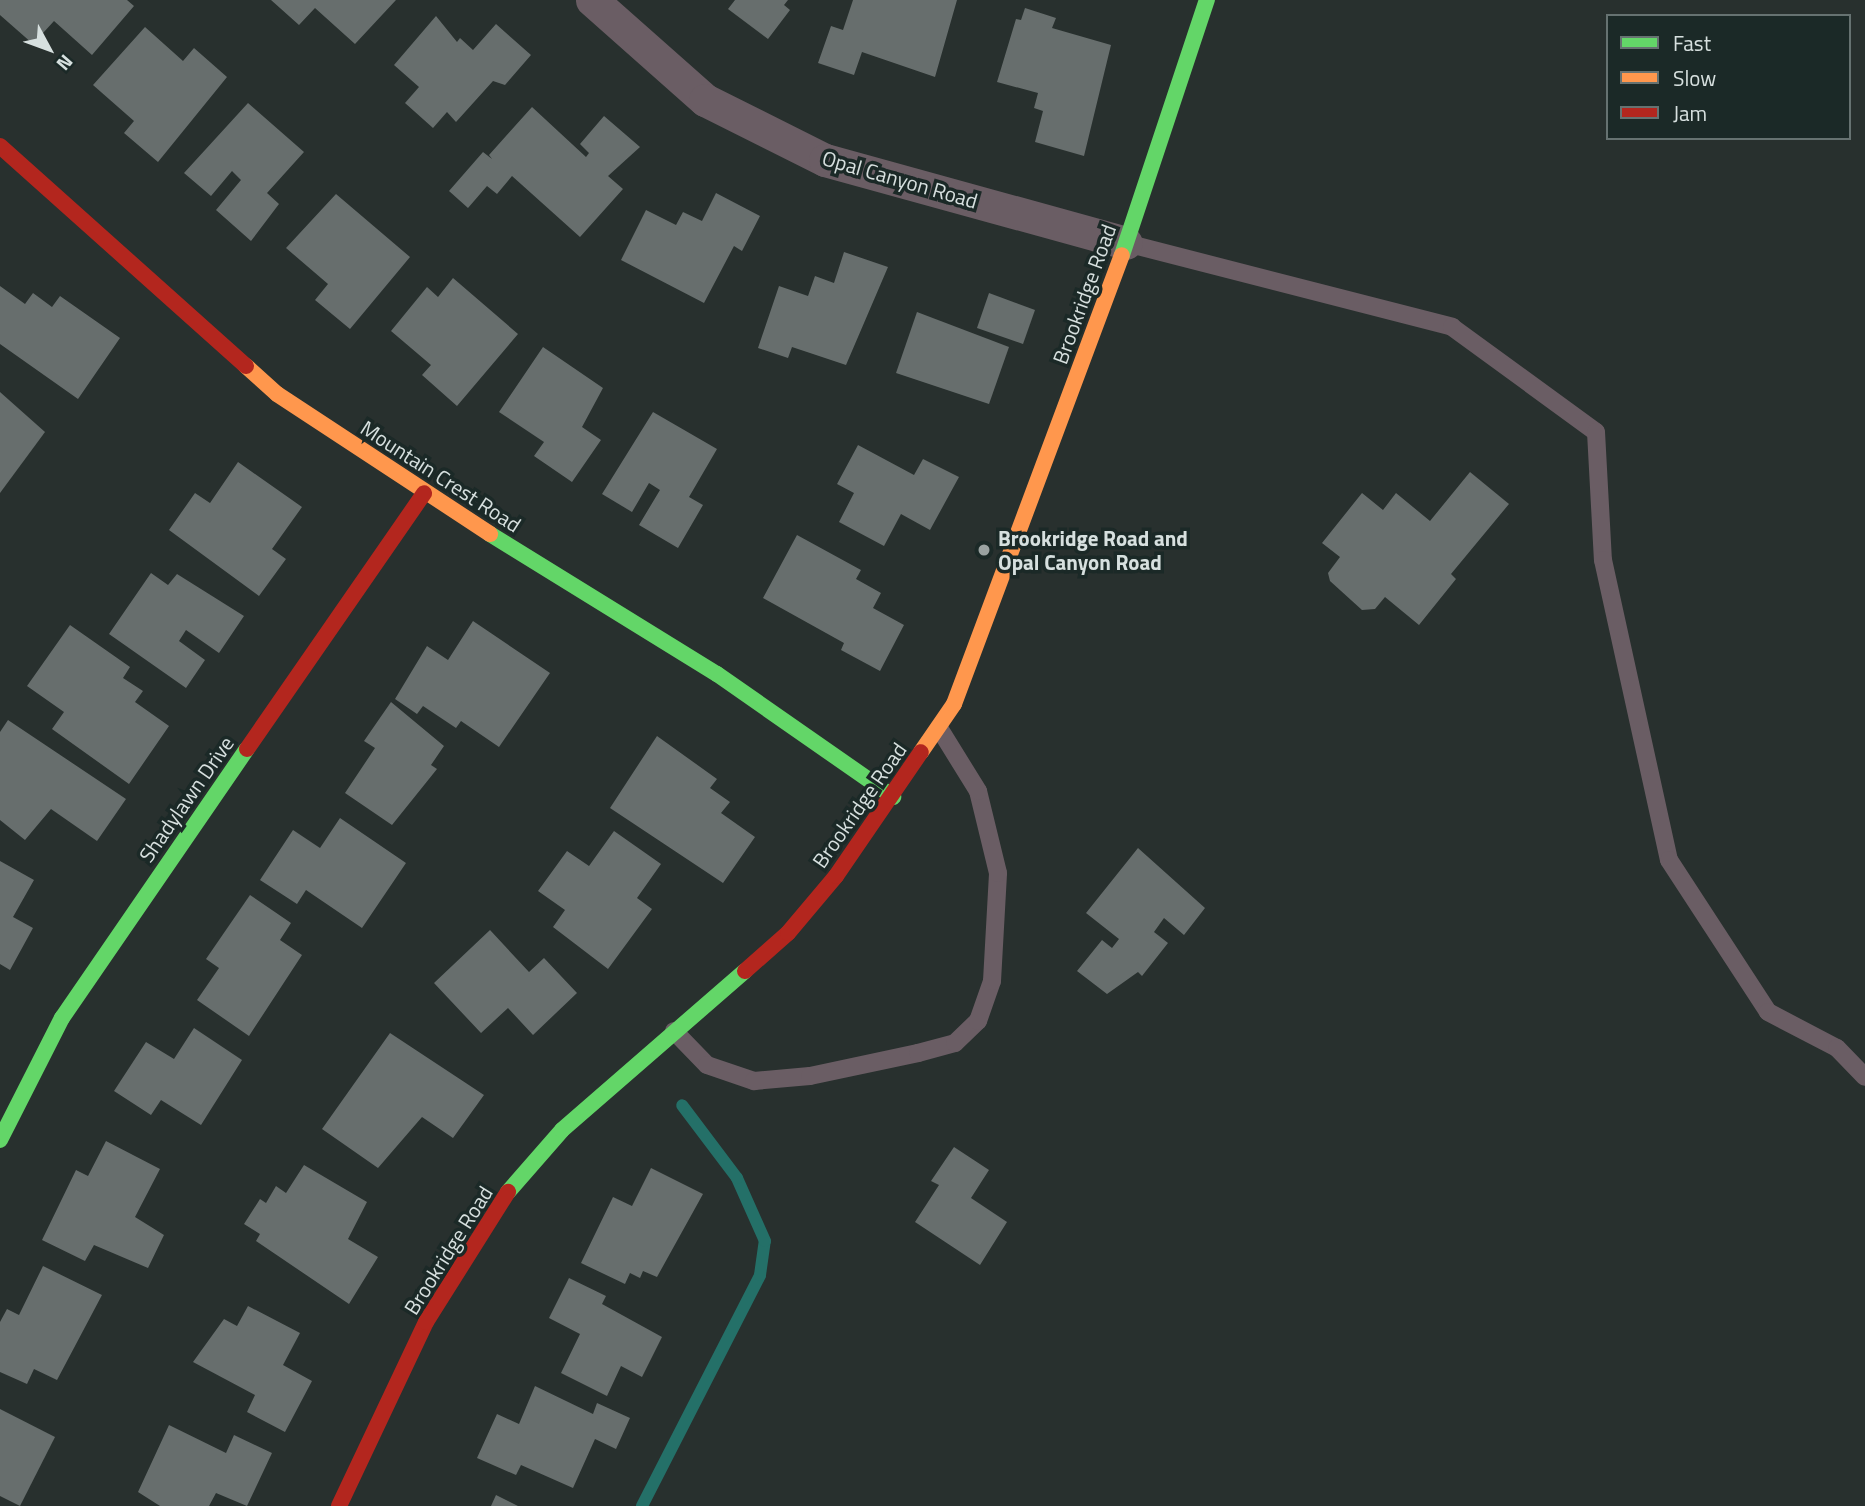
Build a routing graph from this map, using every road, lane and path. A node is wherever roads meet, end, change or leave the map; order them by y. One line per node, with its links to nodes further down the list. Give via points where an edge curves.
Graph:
1 (592, 0): 4 (street, Opal Canyon Road, via 705,100 825,160)
2 (1206, 0): 4 (street, Brookridge Road)
3 (0, 146): 5 (street, Mountain Crest Road, via 277,394)
4 (1126, 243): 6 (street, Brookridge Road, via 954,704); 9 (lane, via 1452,327 1596,432 1604,560 1669,860 1768,1012 1837,1048)
5 (424, 493): 7 (street, Mountain Crest Road, via 717,674); 10 (street, Shadylawn Drive, via 62,1018)
6 (939, 728): 7 (street, Brookridge Road); 8 (lane, via 978,791 998,873 992,981 978,1021 955,1043 918,1053 810,1076 754,1081 707,1065)
7 (893, 797): 8 (street, Brookridge Road, via 788,933)
8 (674, 1031): 11 (street, Brookridge Road, via 562,1130 493,1209 426,1322)
9 (1865, 1077)
10 (0, 1140)
11 (339, 1506)

